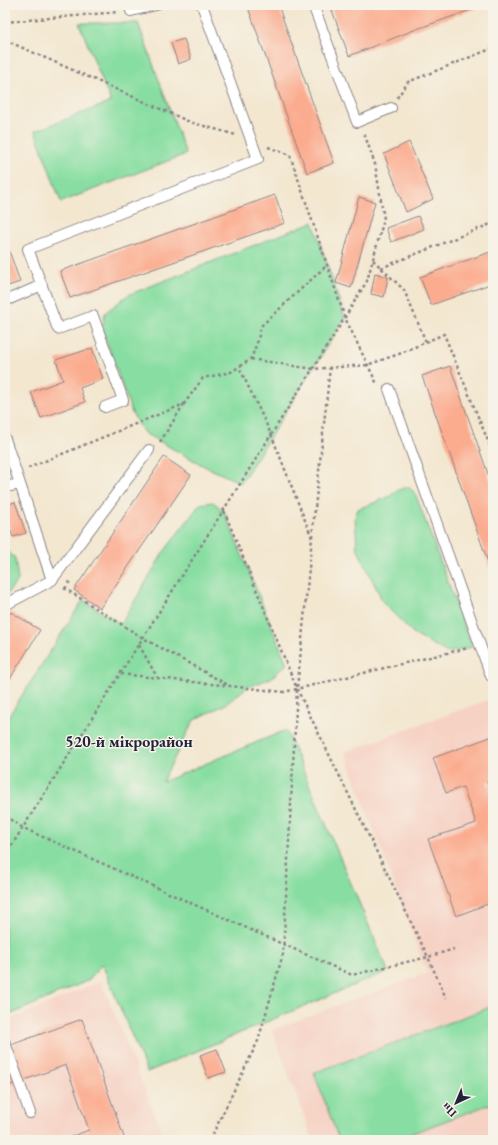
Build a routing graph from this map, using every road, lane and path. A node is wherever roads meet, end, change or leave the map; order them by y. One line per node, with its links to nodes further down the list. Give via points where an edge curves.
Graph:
1 (156, 5): 4 (lane)
2 (202, 5): 10 (lane)
3 (313, 5): 9 (lane)
4 (130, 8): 5 (path)
5 (5, 22)
6 (5, 40): 10 (path, via 190,122)
7 (493, 48): 8 (path, via 408,82)
8 (391, 108): 9 (lane)
9 (357, 122): 13 (path, via 363,130 375,164 384,219)
10 (251, 139): 16 (lane, via 258,159 28,250)
11 (290, 155): 14 (path)
12 (493, 223): 15 (path)
13 (372, 260): 15 (path); 18 (path, via 367,281)
14 (327, 264): 18 (path); 20 (path, via 261,326)
15 (381, 268): 19 (path, via 404,290)
16 (42, 285): 17 (lane); 27 (lane, via 58,329 93,316 124,400)
17 (5, 301)
18 (345, 318): 21 (path); 24 (path)
19 (426, 342): 21 (path); 31 (path, via 444,334)
20 (251, 359): 22 (path); 24 (path)
21 (368, 365): 23 (path); 25 (path)
22 (239, 367): 28 (path); 32 (path, via 231,372 202,378 184,404)
23 (330, 367): 24 (path); 36 (path)
24 (313, 369): 28 (path)
25 (376, 384)
26 (389, 388): 41 (lane)
27 (105, 407)
28 (271, 434): 35 (path); 36 (path)
29 (5, 439): 32 (lane)
30 (149, 450): 37 (lane)
31 (493, 453)
32 (16, 473): 33 (lane)
33 (20, 484): 34 (lane); 37 (lane)
34 (5, 487)
35 (224, 510): 39 (path); 46 (path)
36 (312, 538): 46 (path)
37 (52, 580): 38 (lane); 39 (path)
38 (5, 605)
39 (143, 638): 40 (path); 45 (path)
40 (139, 645): 42 (path); 44 (path)
41 (480, 645): 43 (lane, via 491,676); 46 (path)
42 (121, 674): 44 (path); 48 (path)
43 (493, 675)
44 (157, 678): 45 (path)
45 (231, 686): 46 (path, via 284,692)
46 (298, 689): 50 (path); 52 (path)
47 (5, 816): 48 (path)
48 (23, 828): 49 (path); 50 (path)
49 (5, 856)
50 (284, 945): 52 (path, via 352,976); 56 (path, via 258,1041)
51 (454, 949): 52 (path)
52 (428, 957): 53 (path)
53 (446, 998)
54 (5, 1043): 55 (lane)
55 (30, 1113)
56 (210, 1140)

